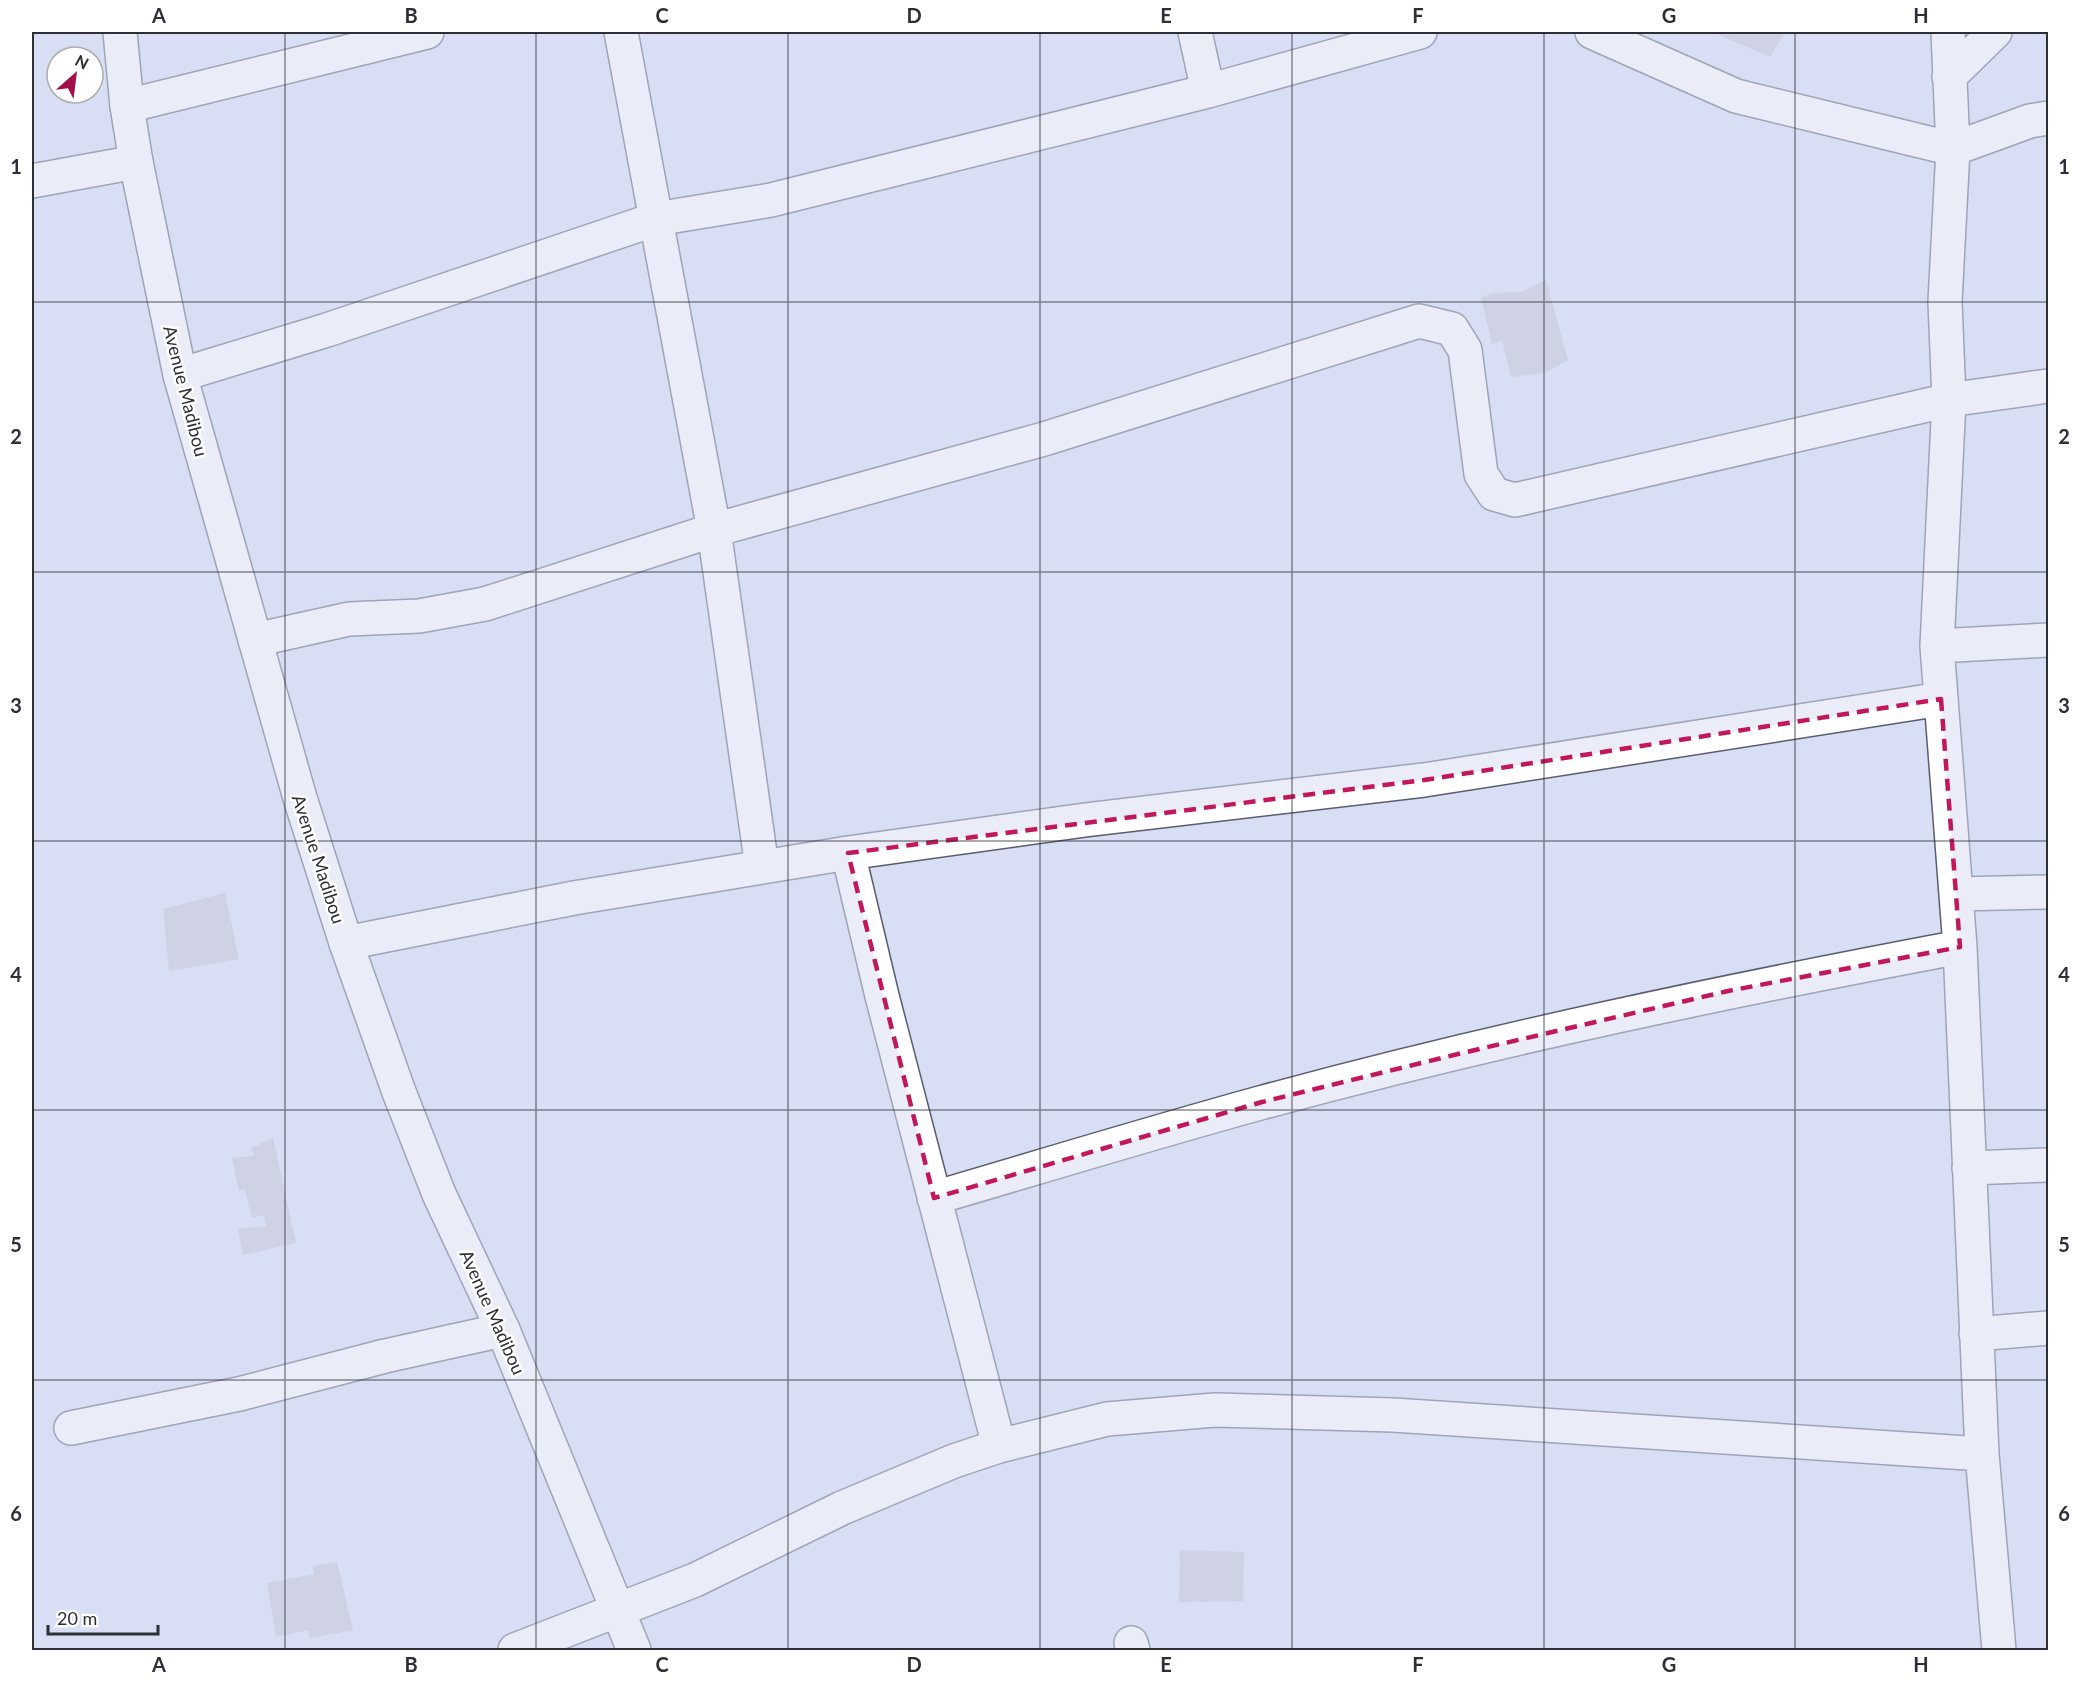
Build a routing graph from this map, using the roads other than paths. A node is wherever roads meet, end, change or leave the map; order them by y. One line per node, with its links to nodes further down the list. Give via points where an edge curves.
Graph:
1 (120, 32): 11 (street, Avenue Madibou)
2 (427, 32): 11 (street)
3 (621, 32): 16 (street)
4 (1195, 32): 10 (street)
5 (1420, 32): 10 (street)
6 (1592, 32): 13 (street, via 1736,96)
7 (1995, 32): 9 (street)
8 (1944, 33): 9 (street)
9 (1949, 77): 13 (street)
10 (1208, 92): 16 (street, via 771,200)
11 (127, 106): 14 (street, Avenue Madibou)
12 (2049, 118): 13 (street)
13 (1953, 149): 19 (street, via 1946,302)
14 (136, 162): 15 (street); 17 (street, Avenue Madibou)
15 (32, 181)
16 (656, 219): 17 (street, via 327,330); 20 (street)
17 (180, 375): 21 (street, Avenue Madibou)
18 (2049, 386): 19 (street)
19 (1949, 400): 20 (street, via 1515,500 1494,494 1481,474 1465,350 1452,329 1419,321 1044,439); 23 (street)
20 (714, 530): 21 (street, via 485,604 419,616 348,619); 26 (street)
21 (255, 640): 29 (street, Avenue Madibou)
22 (2049, 640): 23 (street)
23 (1937, 646): 24 (street)
24 (1941, 699): 25 (street, via 1424,780); 28 (street)
25 (848, 853): 26 (street); 33 (street)
26 (762, 867): 29 (street, via 574,898)
27 (2049, 892): 28 (street)
28 (1956, 894): 30 (street)
29 (346, 943): 35 (street, Avenue Madibou, via 439,1194)
30 (1960, 947): 32 (street); 33 (street, via 1728,991 1263,1102)
31 (2049, 1165): 32 (street)
32 (1969, 1168): 36 (street)
33 (934, 1198): 38 (street)
34 (2049, 1328): 36 (street)
35 (503, 1330): 37 (street, via 239,1394); 40 (street, Avenue Madibou)
36 (1976, 1334): 39 (street)
37 (71, 1428)
38 (999, 1446): 39 (street, via 1107,1419 1215,1410 1393,1415); 40 (street, via 842,1508 695,1580)
39 (1982, 1454): 43 (street)
40 (617, 1611): 41 (street); 42 (street, Avenue Madibou)
41 (515, 1650)
42 (634, 1650)
43 (1999, 1650)

